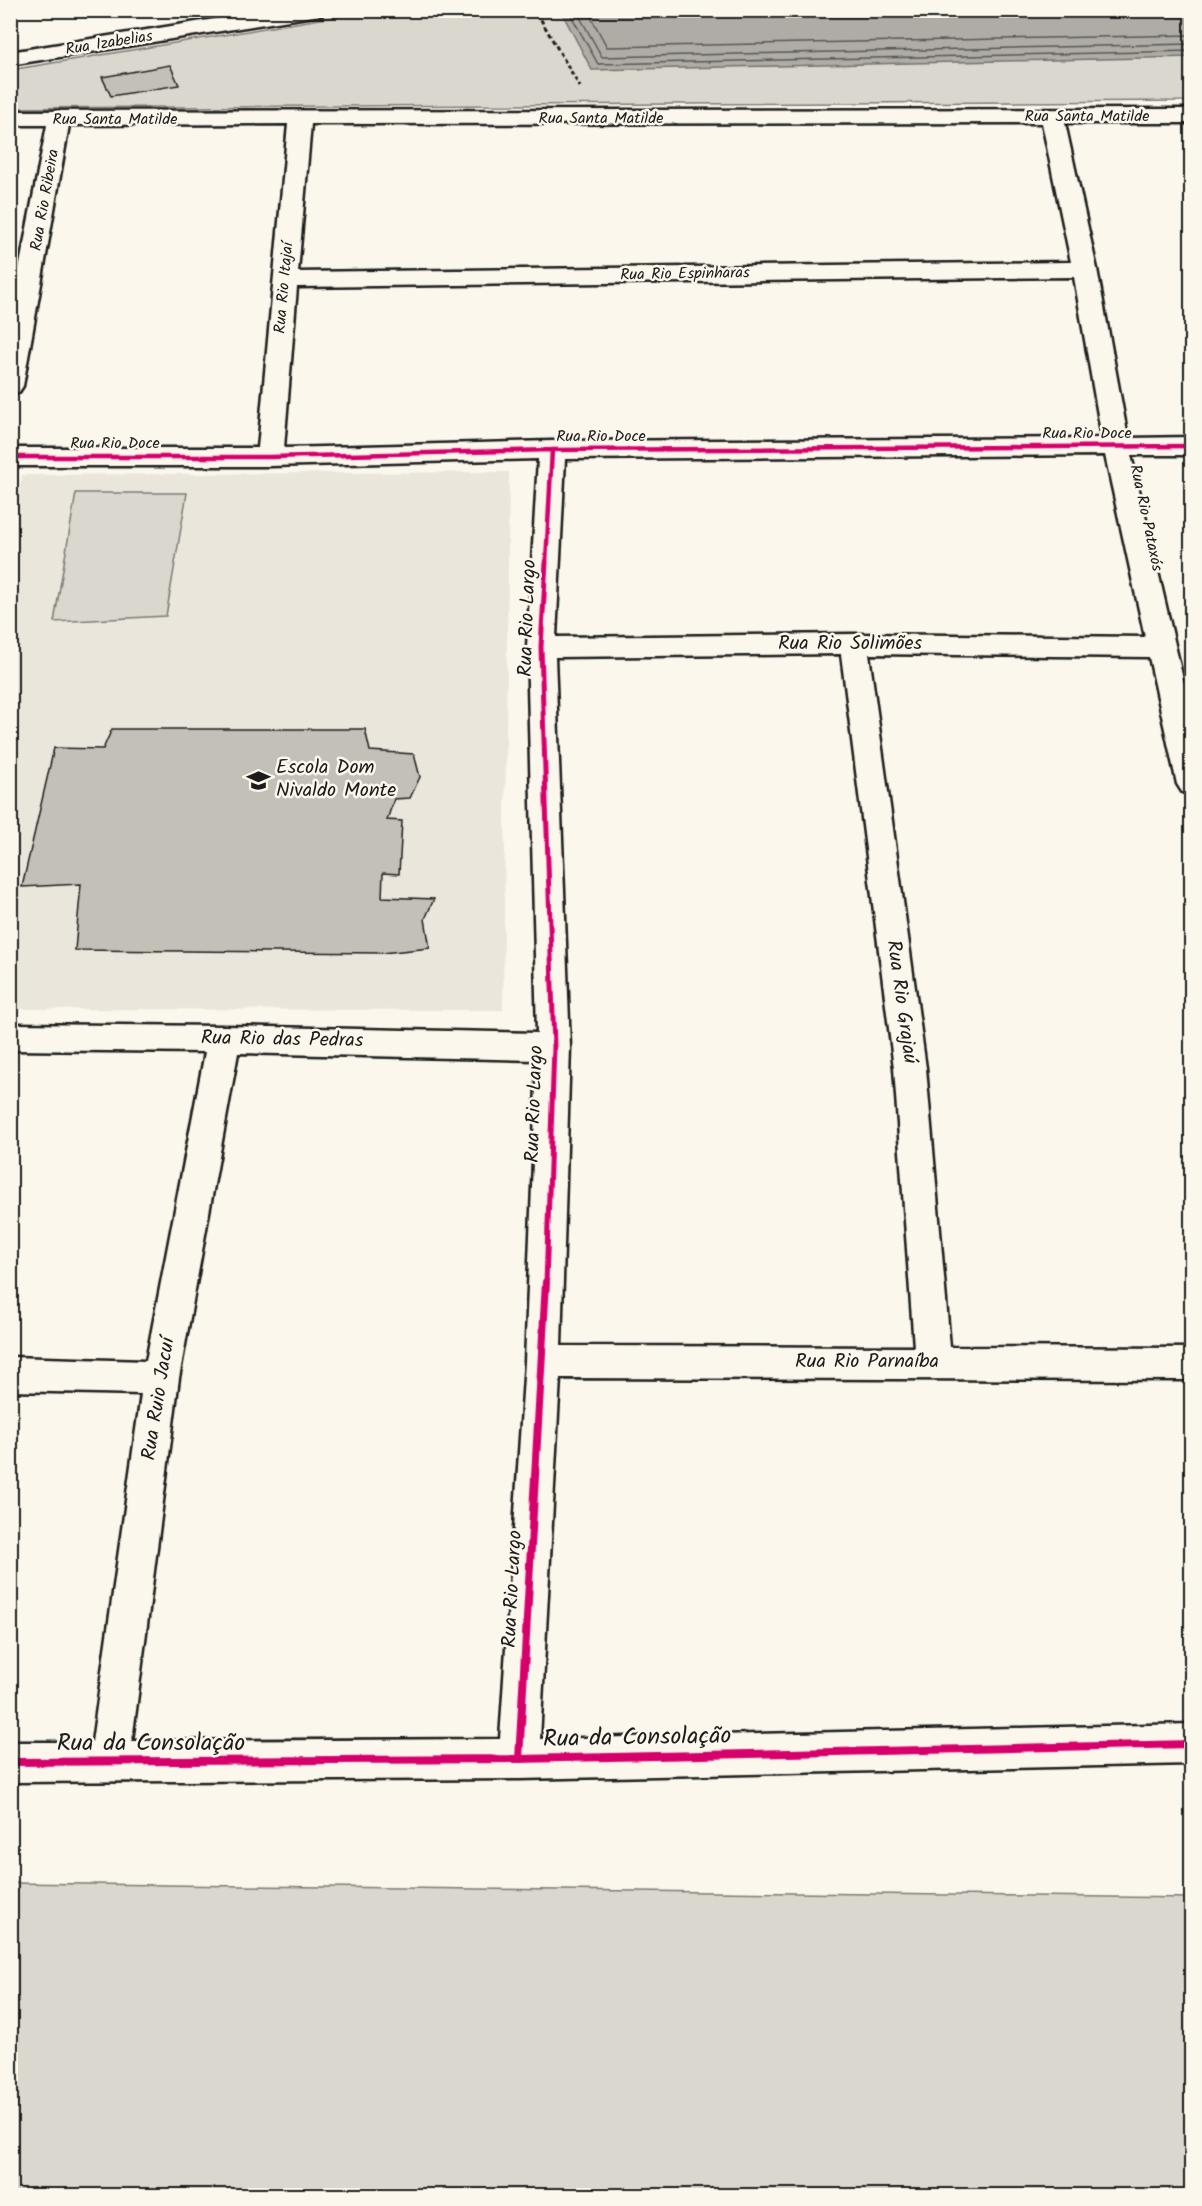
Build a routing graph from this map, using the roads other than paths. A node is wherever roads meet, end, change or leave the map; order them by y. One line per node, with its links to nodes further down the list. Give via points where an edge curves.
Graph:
1 (314, 10): 2 (street, Rua Izabelias)
2 (10, 59)
3 (1191, 116): 4 (street, Rua Santa Matilde)
4 (1052, 117): 7 (street, Rua Santa Matilde); 8 (street, Rua Rio Pataxós)
5 (10, 118): 6 (street, Rua Santa Matilde)
6 (59, 119): 7 (street, Rua Santa Matilde); 9 (street, Rua Rio Ribeira)
7 (300, 119): 10 (street, Rua Rio Itajaí)
8 (1085, 269): 10 (street, Rua Rio Espinharas); 12 (street, Rua Rio Pataxós)
9 (22, 270): 11 (street, Rua Rio Ribeira)
10 (284, 280): 16 (street, Rua Rio Itajaí)
11 (10, 386)
12 (1116, 446): 13 (street, Rua Rio Doce); 14 (street, Rua Rio Doce); 19 (street, Rua Rio Pataxós)
13 (1191, 446)
14 (552, 450): 16 (street, Rua Rio Doce); 18 (street, Rua Rio Largo)
15 (10, 457): 16 (street, Rua Rio Doce)
16 (270, 457)
17 (854, 644): 18 (street, Rua Rio Solimões); 19 (street, Rua Rio Solimões); 25 (street, Rua Rio Grajaú, via 910,1068)
18 (541, 647): 23 (street, Rua Rio Largo)
19 (1160, 647): 20 (street, Rua Rio Pataxós)
20 (1191, 783)
21 (10, 1037): 22 (street, Rua Rio das Pedras)
22 (224, 1039): 23 (street, Rua Rio das Pedras); 28 (street, Rua Ruio Jacuí)
23 (554, 1047): 24 (street, Rua Rio Largo)
24 (543, 1362): 25 (street, Rua Rio Parnaíba); 30 (street, Rua Rio Largo)
25 (933, 1362): 26 (street, Rua Rio Parnaíba)
26 (1191, 1364)
27 (10, 1374): 28 (street)
28 (161, 1378): 31 (street, Rua Ruio Jacuí)
29 (1191, 1743): 30 (street, Rua da Consolação)
30 (519, 1759): 31 (street, Rua da Consolação)
31 (109, 1761): 32 (street, Rua da Consolação)
32 (10, 1762)

